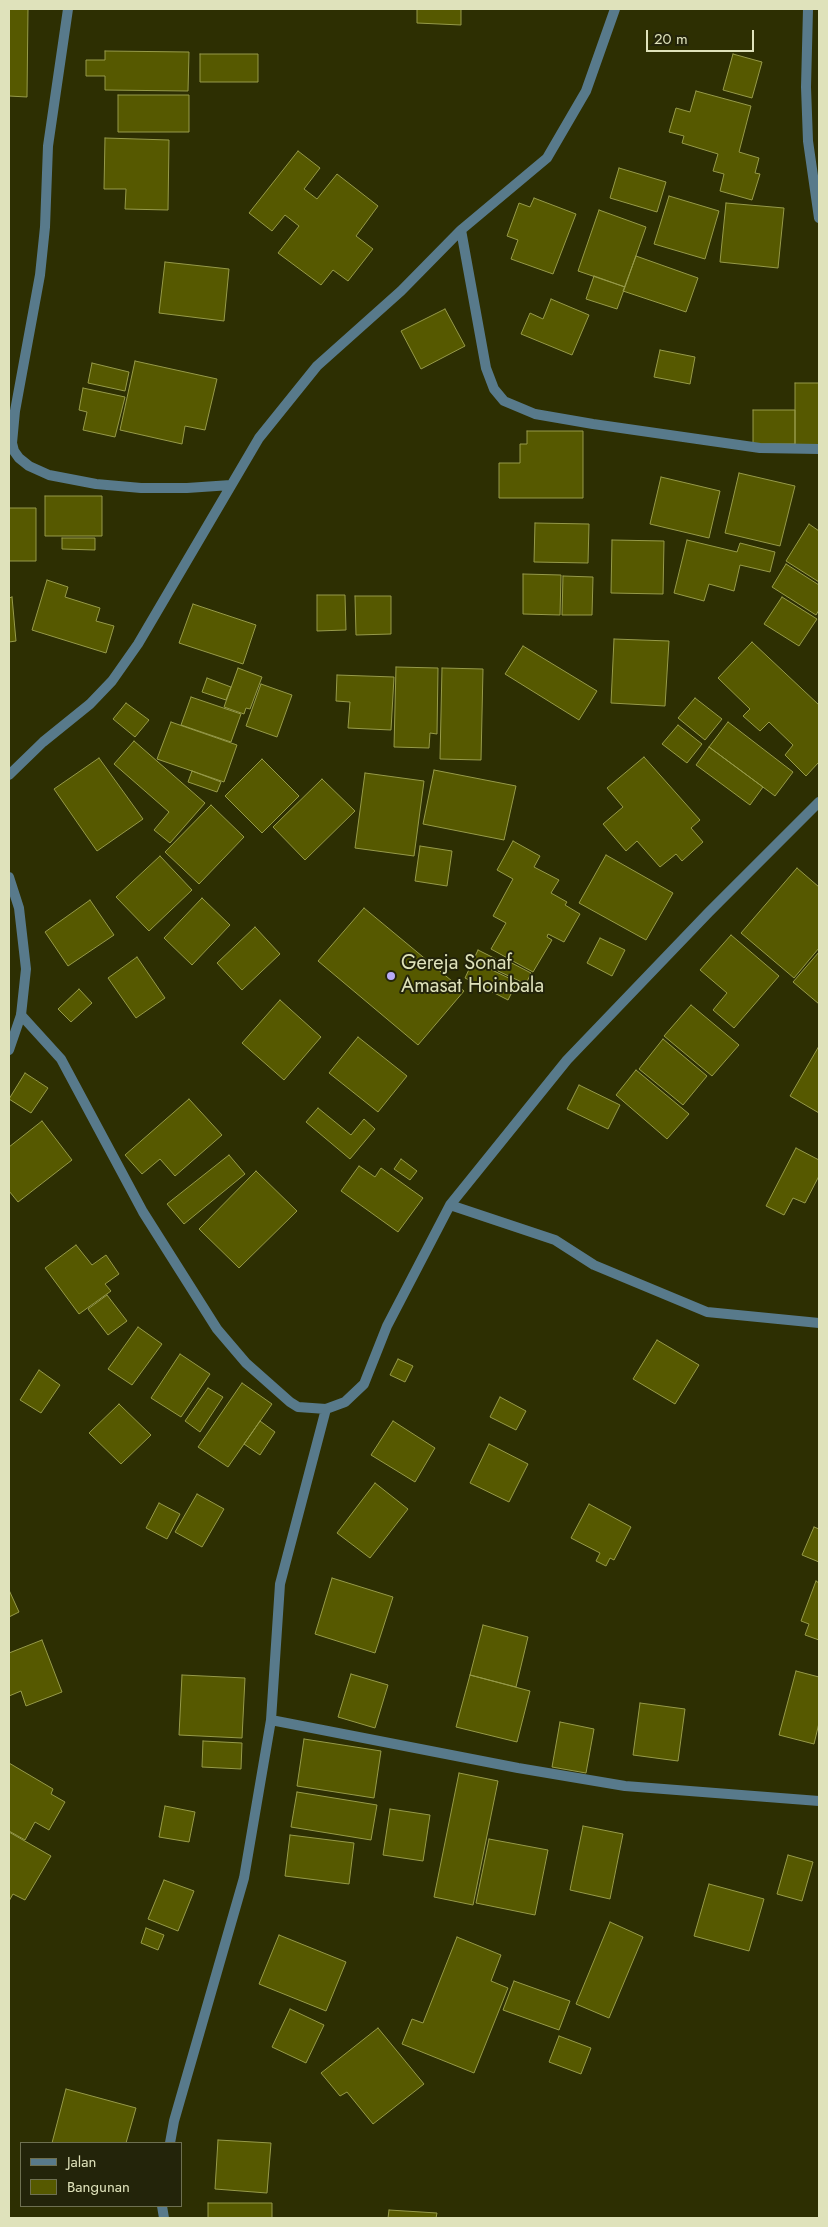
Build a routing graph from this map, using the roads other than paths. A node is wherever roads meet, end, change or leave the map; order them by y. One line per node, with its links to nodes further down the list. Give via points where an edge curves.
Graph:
1 (68, 9): 7 (street, via 48,146 40,275 15,411 14,451 29,466 49,475 96,484 141,488)
2 (615, 9): 5 (street, via 586,91 547,158)
3 (808, 9): 4 (street, via 808,132)
4 (819, 218)
5 (461, 230): 6 (street, via 486,368 494,390 504,401 535,414 602,425 760,448); 7 (street, via 401,291 317,366 260,438)
6 (819, 449)
7 (231, 484): 8 (street, via 138,644 112,681)
8 (9, 775)
9 (819, 802): 13 (street, via 567,1060)
10 (9, 878): 11 (street, via 19,908 26,969)
11 (20, 1014): 12 (street); 15 (street, via 61,1059 143,1212 216,1329 246,1363 290,1402 298,1407)
12 (9, 1050)
13 (450, 1205): 14 (street, via 555,1240 594,1265 707,1312); 15 (street, via 387,1326 364,1384 345,1402)
14 (819, 1323)
15 (326, 1409): 16 (street, via 280,1584)
16 (271, 1720): 17 (street, via 625,1786); 18 (street, via 244,1878)
17 (819, 1801)
18 (170, 2142)

